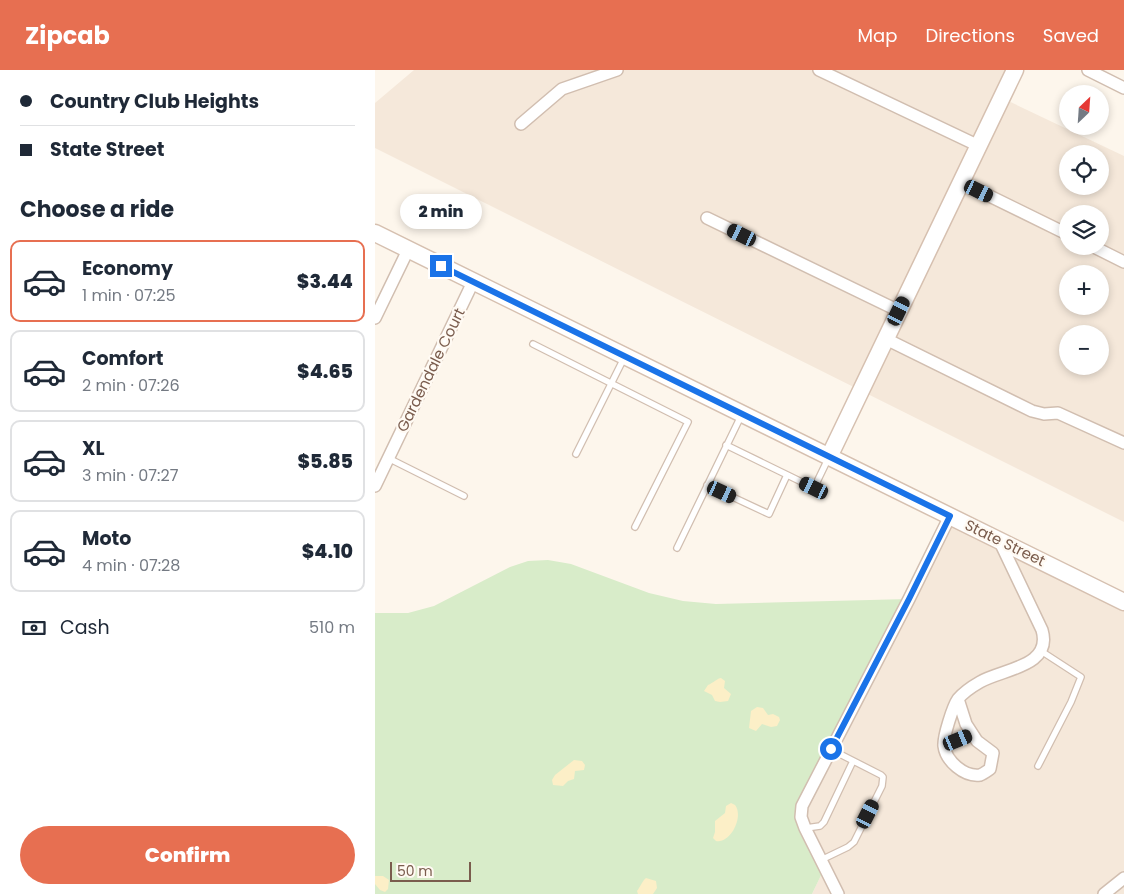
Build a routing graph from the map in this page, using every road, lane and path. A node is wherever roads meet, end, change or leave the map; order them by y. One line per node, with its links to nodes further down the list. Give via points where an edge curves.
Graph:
1 (617, 70): 6 (street, via 562,89)
2 (819, 70): 7 (street)
3 (1015, 70): 7 (main road)
4 (1088, 70): 5 (street)
5 (1124, 88)
6 (521, 124)
7 (979, 146): 8 (main road)
8 (961, 182): 10 (street); 16 (main road)
9 (707, 218): 16 (street)
10 (1059, 230)
11 (375, 234): 12 (main road, State Street)
12 (408, 250): 15 (main road, State Street); 17 (street)
13 (1109, 254): 14 (street)
14 (1124, 262)
15 (473, 282): 20 (main road, State Street); 27 (street, Gardendale Court)
16 (899, 311): 18 (main road)
17 (375, 318)
18 (886, 339): 23 (street, via 1032,411 1058,413); 26 (main road)
19 (533, 344): 21 (lane)
20 (625, 356): 21 (lane); 22 (main road, State Street)
21 (611, 383): 25 (lane); 33 (lane, via 688,422)
22 (741, 414): 24 (lane); 26 (main road, State Street)
23 (1124, 443)
24 (726, 445): 28 (lane); 29 (lane)
25 (576, 454)
26 (829, 457): 28 (lane, via 814,488); 32 (main road, State Street)
27 (389, 458): 30 (street, Gardendale Court); 31 (lane)
28 (787, 474): 29 (lane, via 769,514)
29 (707, 485): 35 (lane)
30 (375, 486)
31 (464, 496)
32 (950, 516): 34 (main road, State Street); 41 (street)
33 (635, 527)
34 (999, 540): 36 (main road, State Street); 37 (street, via 1042,630 1044,643)
35 (677, 548)
36 (1124, 602)
37 (1041, 651): 38 (street, via 1029,663 980,682); 43 (lane, via 1081,677)
38 (958, 699): 39 (street); 40 (street)
39 (972, 734): 40 (lane); 40 (street, via 993,754 990,769 980,775 963,772 949,759)
40 (944, 746)
41 (831, 749): 42 (lane); 44 (street, via 802,806)
42 (853, 761): 44 (lane, via 824,822 820,826); 45 (lane, via 881,775 882,786 854,842)
43 (1038, 766)
44 (805, 828): 45 (street)
45 (821, 860): 47 (street)
46 (1124, 878): 48 (street)
47 (838, 894)
48 (1103, 894)

